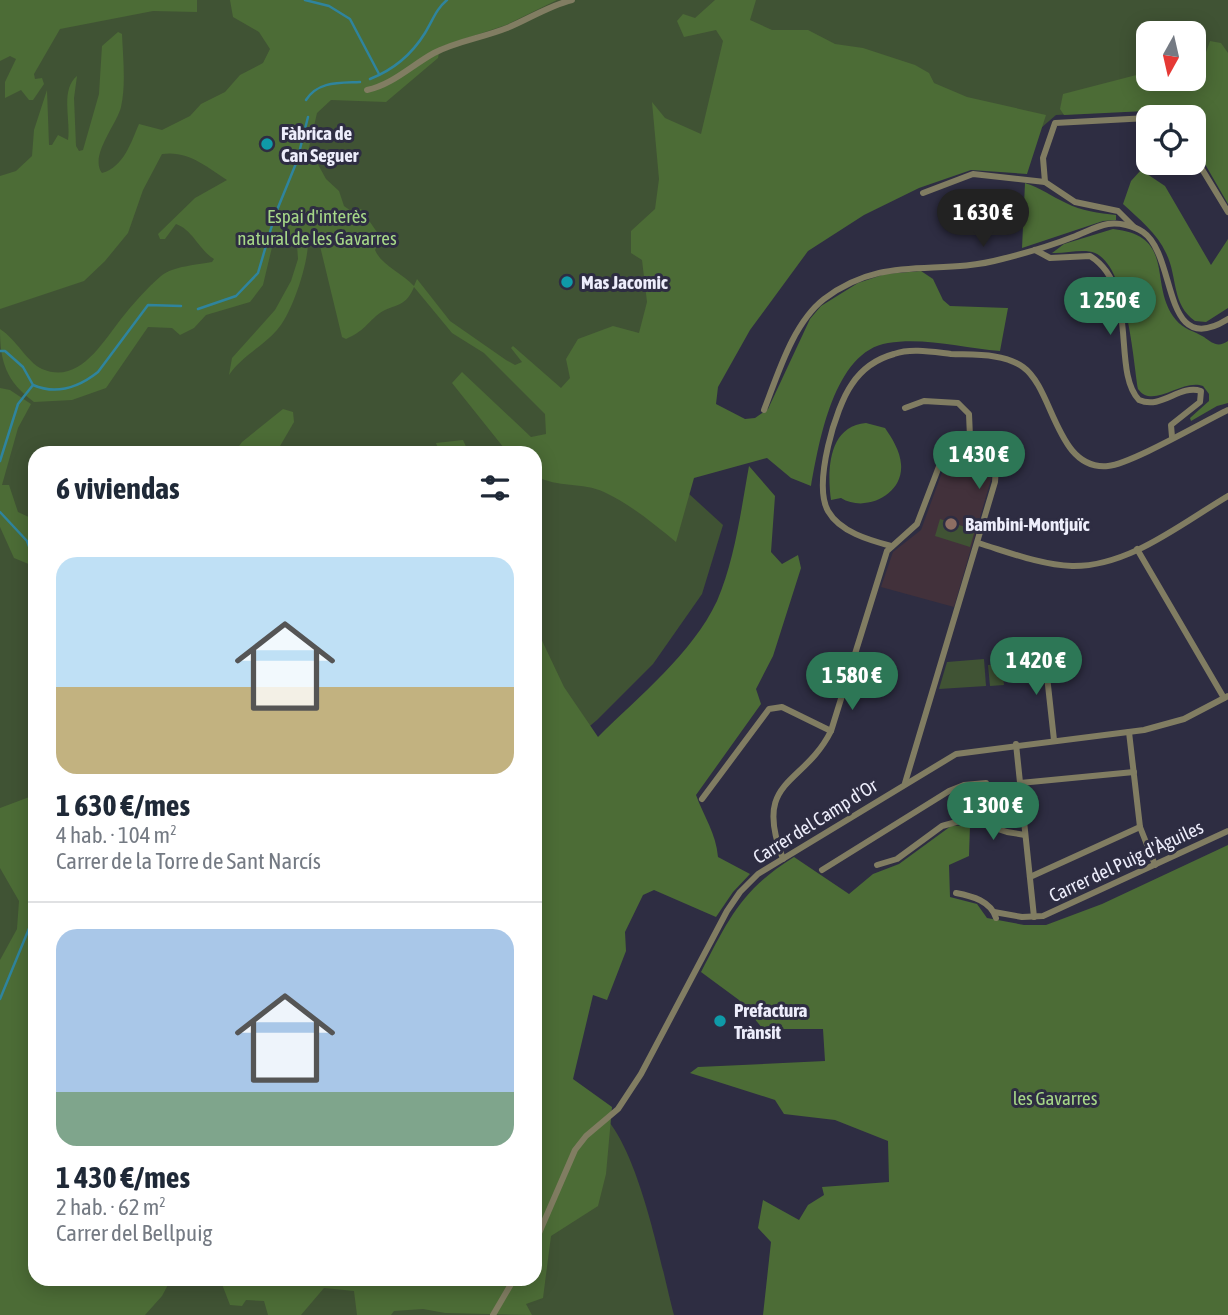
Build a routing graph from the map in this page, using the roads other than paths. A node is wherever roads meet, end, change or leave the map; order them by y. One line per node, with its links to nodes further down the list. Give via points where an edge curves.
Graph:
1 (572, 0): 2 (street, via 440,50 381,88)
2 (368, 90)
3 (1136, 119): 5 (street, via 1055,123 1043,158)
4 (1206, 175): 7 (street)
5 (1045, 182): 6 (street, via 973,174); 8 (street, via 1083,205 1118,211)
6 (923, 193)
7 (1228, 212)
8 (1134, 227): 9 (street, via 1108,224); 10 (street, via 1159,251 1181,318 1201,328)
9 (1035, 250): 12 (street, via 989,262 890,269 852,280 811,312); 15 (street, via 1050,258 1090,256 1103,268 1121,307 1130,381 1139,400 1156,403 1201,391 1200,402 1171,425)
10 (1228, 319)
11 (905, 408): 14 (street, via 924,401 958,403 969,414)
12 (764, 410)
13 (1228, 410): 15 (street)
14 (970, 437): 17 (street, via 990,453 996,468); 18 (street, via 953,444 943,456 917,524)
15 (1172, 437): 18 (street, via 1123,462 1101,466 1080,456 1066,442 1032,376 1017,363 1001,357 930,352 887,356 869,365 847,393 828,448 823,488 825,505 837,522)
16 (1228, 496): 19 (street)
17 (978, 543): 19 (street, via 1072,566 1100,563); 27 (street)
18 (891, 546): 22 (street)
19 (1137, 549): 21 (street)
20 (1051, 659): 24 (street, via 1047,676)
21 (1226, 697): 23 (street, Carrer del Camp d'Or, via 1184,719)
22 (831, 731): 31 (street, via 782,707 769,709); 36 (street, via 815,757 778,792 773,821)
23 (1129, 732): 24 (street, Carrer del Camp d'Or); 26 (street)
24 (1054, 740): 25 (street, Carrer del Camp d'Or)
25 (1016, 744): 27 (street, Carrer del Camp d'Or, via 965,751); 29 (street)
26 (1133, 772): 29 (street); 33 (street)
27 (905, 783): 36 (street, Carrer del Camp d'Or)
28 (986, 783): 30 (street)
29 (1020, 783): 35 (street)
30 (962, 787): 32 (street); 39 (street)
31 (702, 799)
32 (967, 819): 35 (street); 37 (street, via 942,826 897,859)
33 (1140, 827): 38 (street); 40 (street)
34 (1228, 831): 38 (street, Carrer del Puig d'Àguiles)
35 (1025, 835): 40 (street)
36 (782, 859): 43 (street, Carrer del Camp d'Or, via 747,884 727,911 618,1109 575,1150)
37 (877, 864)
38 (1155, 864): 42 (street, Carrer del Puig d'Àguiles)
39 (822, 870)
40 (1030, 877): 42 (street)
41 (956, 893): 42 (street, Carrer del Puig d'Àguiles, via 982,902 995,915)
42 (1034, 917)
43 (542, 1226)
44 (510, 1286): 45 (street)
45 (493, 1315)

